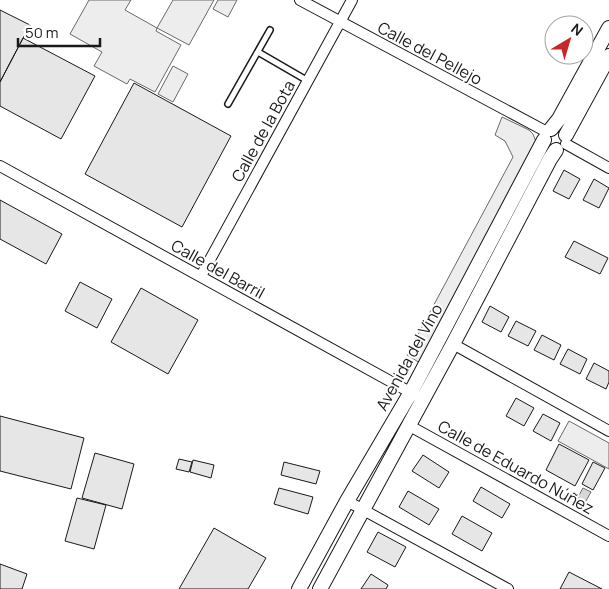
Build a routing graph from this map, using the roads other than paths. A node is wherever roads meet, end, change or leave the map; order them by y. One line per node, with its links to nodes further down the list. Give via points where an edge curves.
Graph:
1 (300, 0): 3 (street, Calle del Pellejo)
2 (352, 0): 3 (street, Calle de la Bota)
3 (340, 22): 8 (street, Calle de la Bota); 10 (street, Calle del Pellejo)
4 (609, 28): 10 (street, Avenida del Vino)
5 (270, 30): 6 (lane)
6 (258, 52): 8 (lane); 9 (lane)
7 (609, 56): 11 (street, Avenida del Vino)
8 (308, 81): 14 (street, Calle de la Bota)
9 (228, 104)
10 (548, 134): 11 (street, via 560,128); 11 (street, via 548,148); 16 (street, Avenida del Vino)
11 (563, 143): 13 (street); 15 (street, Avenida del Vino, via 550,159)
12 (0, 166): 14 (street, Calle del Barril)
13 (609, 168)
14 (201, 276): 16 (street, Calle del Barril)
15 (453, 344): 16 (street, Avenida del Vino); 18 (street)
16 (416, 395): 17 (street, Avenida del Vino); 19 (street, Avenida del Vino)
17 (408, 425): 20 (street, Avenida del Vino); 21 (street, Calle de Eduardo Núñez)
18 (609, 430)
19 (348, 502): 20 (street); 22 (street, Avenida del Vino)
20 (362, 510): 23 (street, Avenida del Vino); 24 (street)
21 (609, 536)
22 (299, 589)
23 (320, 589)
24 (508, 589)

